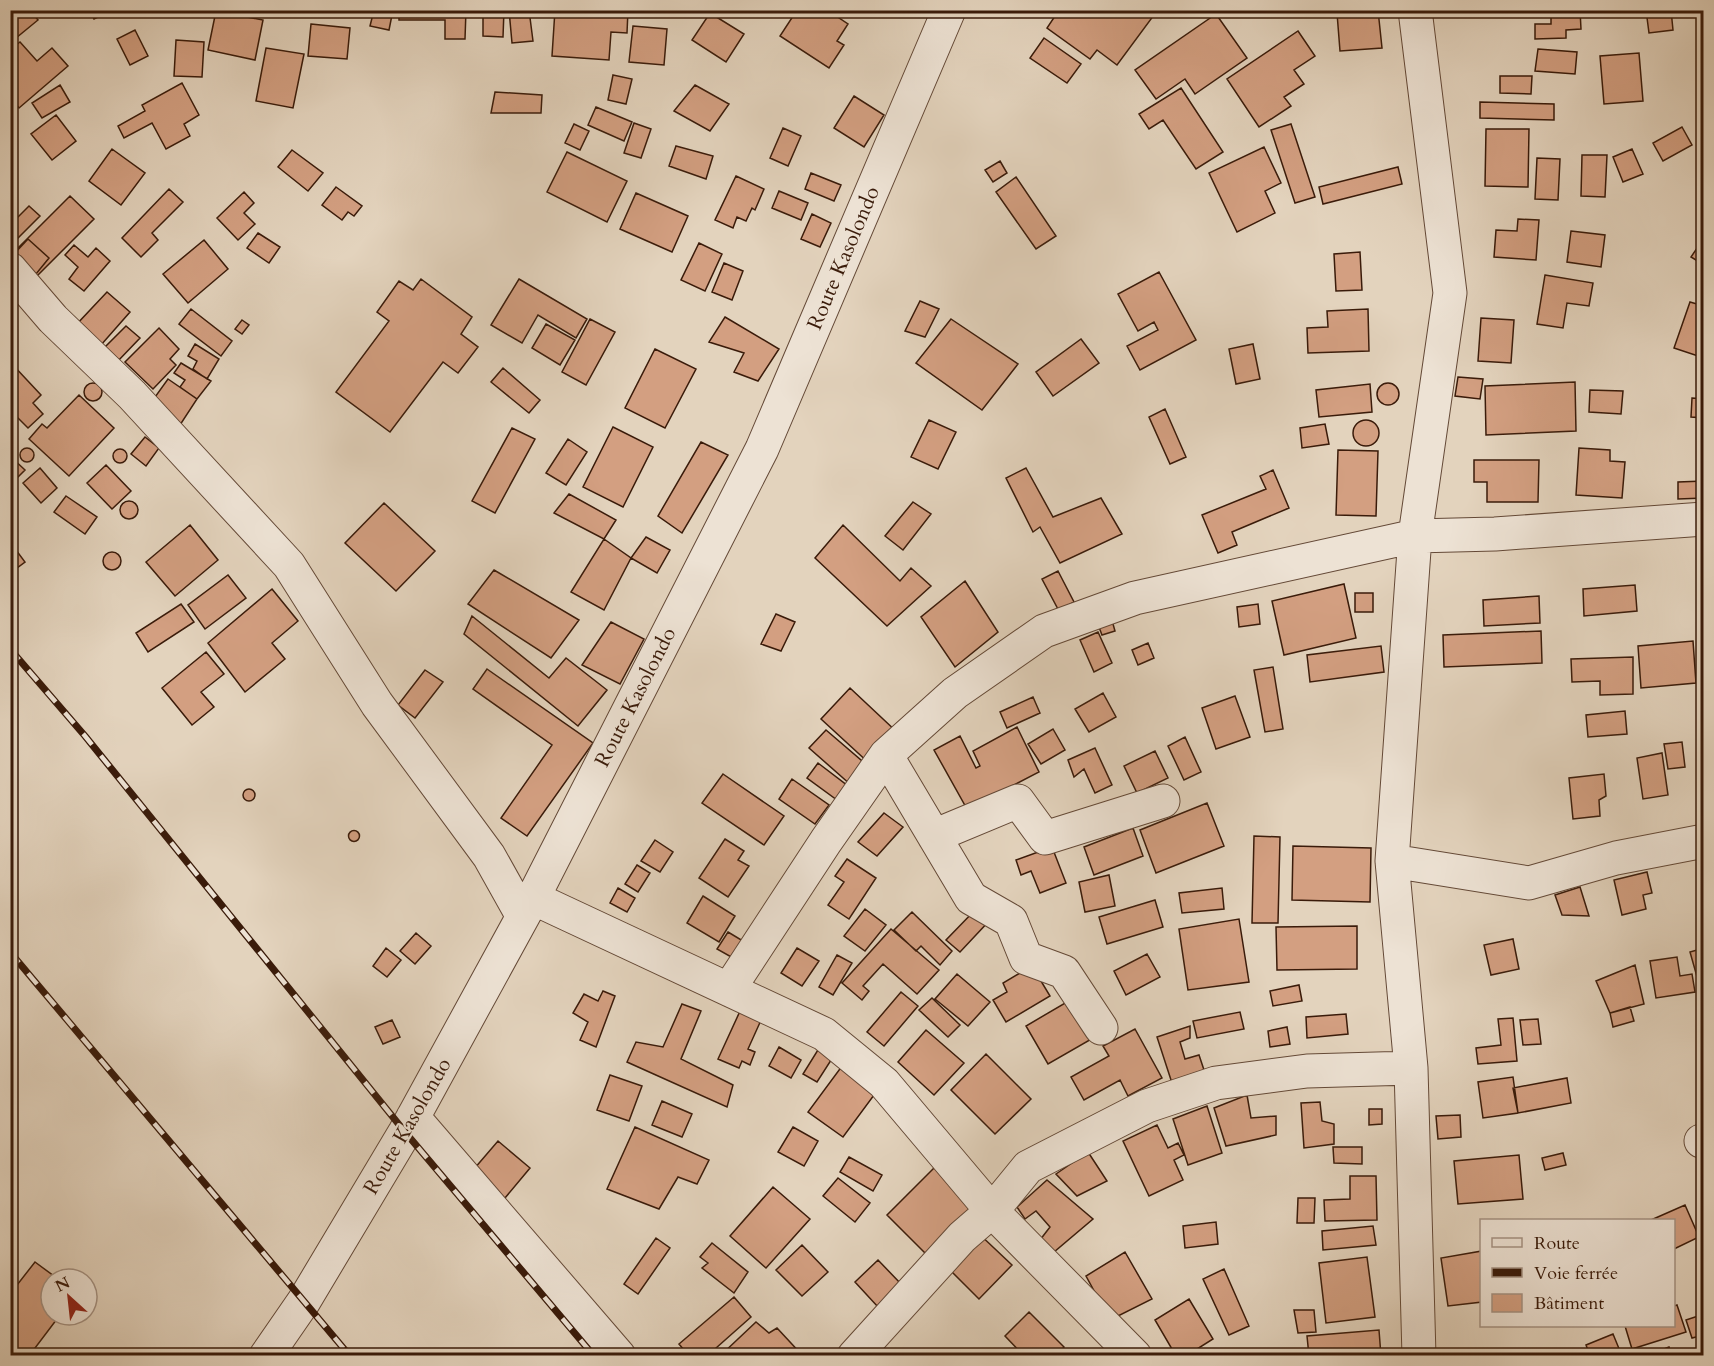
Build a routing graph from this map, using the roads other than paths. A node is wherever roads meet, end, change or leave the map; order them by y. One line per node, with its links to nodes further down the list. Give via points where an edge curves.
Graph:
1 (949, 10): 11 (street, Route Kasolondo, via 762,449)
2 (1415, 10): 5 (street, via 1450,293)
3 (10, 269): 11 (street, via 53,319 132,395 289,565 377,704)
4 (1704, 519): 5 (street)
5 (1415, 536): 6 (street, via 1135,598 1044,632 955,693); 10 (street)
6 (886, 755): 8 (street); 12 (street)
7 (1163, 801): 8 (street, via 1045,838 1018,801)
8 (934, 836): 13 (street, via 971,898 1011,921 1026,958 1064,972)
9 (1704, 841): 10 (street, via 1616,858 1529,883)
10 (1392, 861): 14 (street)
11 (527, 907): 12 (street); 15 (street, Route Kasolondo)
12 (729, 988): 16 (street, via 824,1034 884,1083)
13 (1101, 1028)
14 (1411, 1068): 16 (street, via 1307,1071 1216,1083 1147,1106 1028,1167); 21 (street)
15 (413, 1117): 17 (street, Route Kasolondo, via 304,1301); 18 (street)
16 (992, 1211): 19 (street, via 962,1237); 20 (street)
17 (266, 1356)
18 (619, 1356)
19 (854, 1356)
20 (1135, 1356)
21 (1419, 1356)

